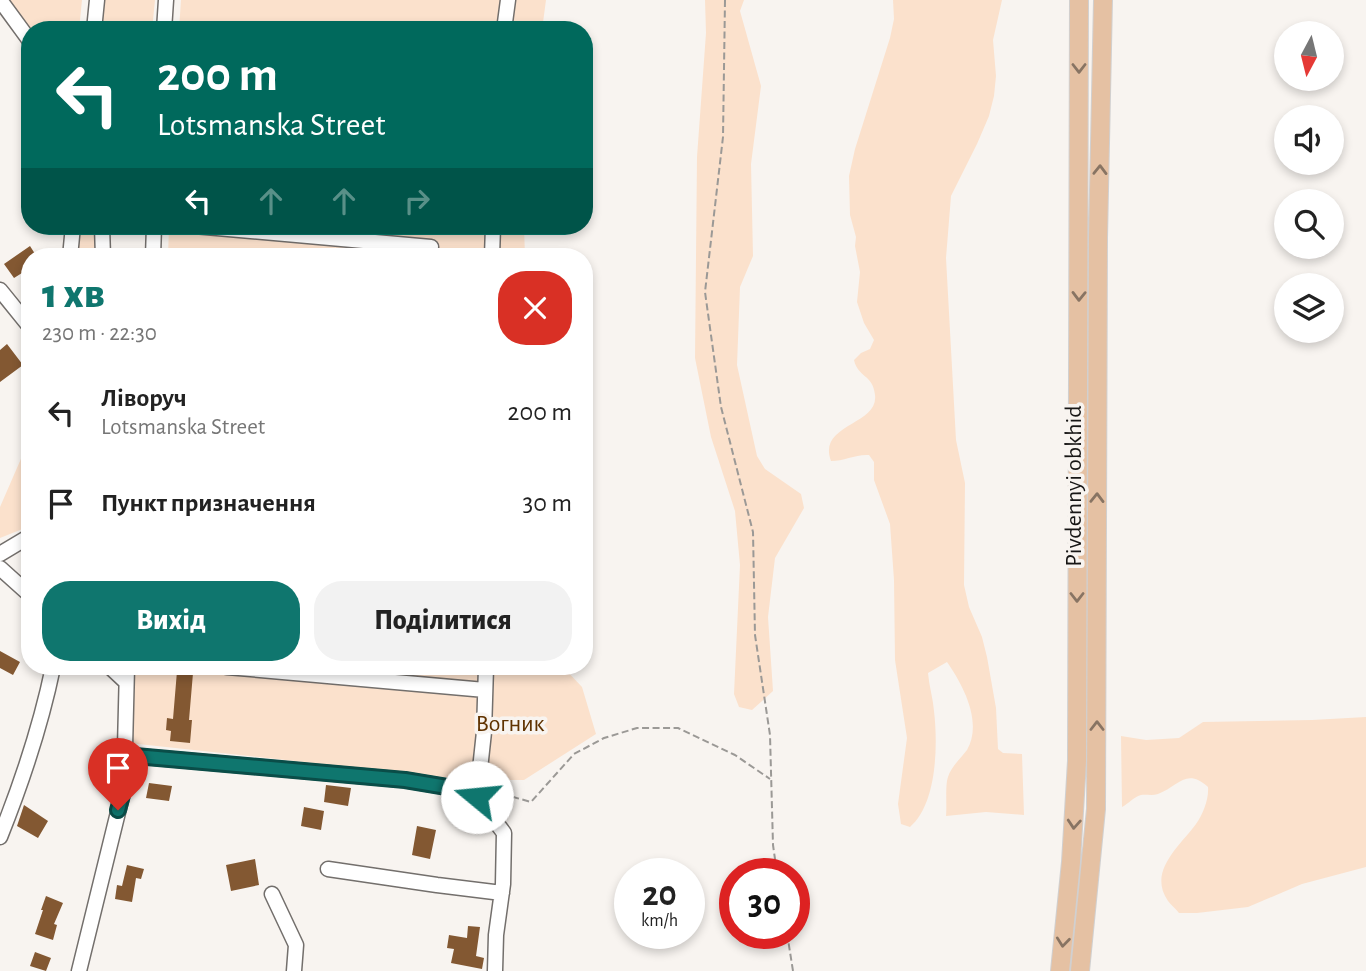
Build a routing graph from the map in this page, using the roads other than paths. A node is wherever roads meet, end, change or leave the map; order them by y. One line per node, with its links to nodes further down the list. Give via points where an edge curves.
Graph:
1 (0, 0): 10 (street)
2 (97, 0): 7 (street)
3 (166, 0): 8 (street)
4 (508, 0): 9 (street)
5 (1079, 0): 33 (main road, Pivdennyi obkhid, one-way to 33, via 1077,761)
6 (1103, 0): 34 (main road, Pivdennyi obkhid, one-way to 6, via 1096,809)
7 (95, 21)
8 (165, 21)
9 (505, 21)
10 (21, 29)
11 (295, 235): 12 (street)
12 (430, 247)
13 (0, 290): 14 (street)
14 (21, 316)
15 (21, 541): 16 (street)
16 (0, 554)
17 (0, 568): 18 (street)
18 (21, 587)
19 (50, 675): 26 (street, via 44,709)
20 (127, 675): 24 (street)
21 (317, 675): 23 (street)
22 (486, 675): 23 (street)
23 (485, 690): 25 (street)
24 (124, 755): 25 (street, via 405,780); 30 (street, via 124,788)
25 (478, 792): 28 (street, via 503,833)
26 (0, 837)
27 (328, 869): 28 (street)
28 (502, 893): 32 (street)
29 (272, 894): 31 (street, via 296,945)
30 (79, 971)
31 (294, 971)
32 (495, 971)
33 (1060, 971)
34 (1080, 971)

